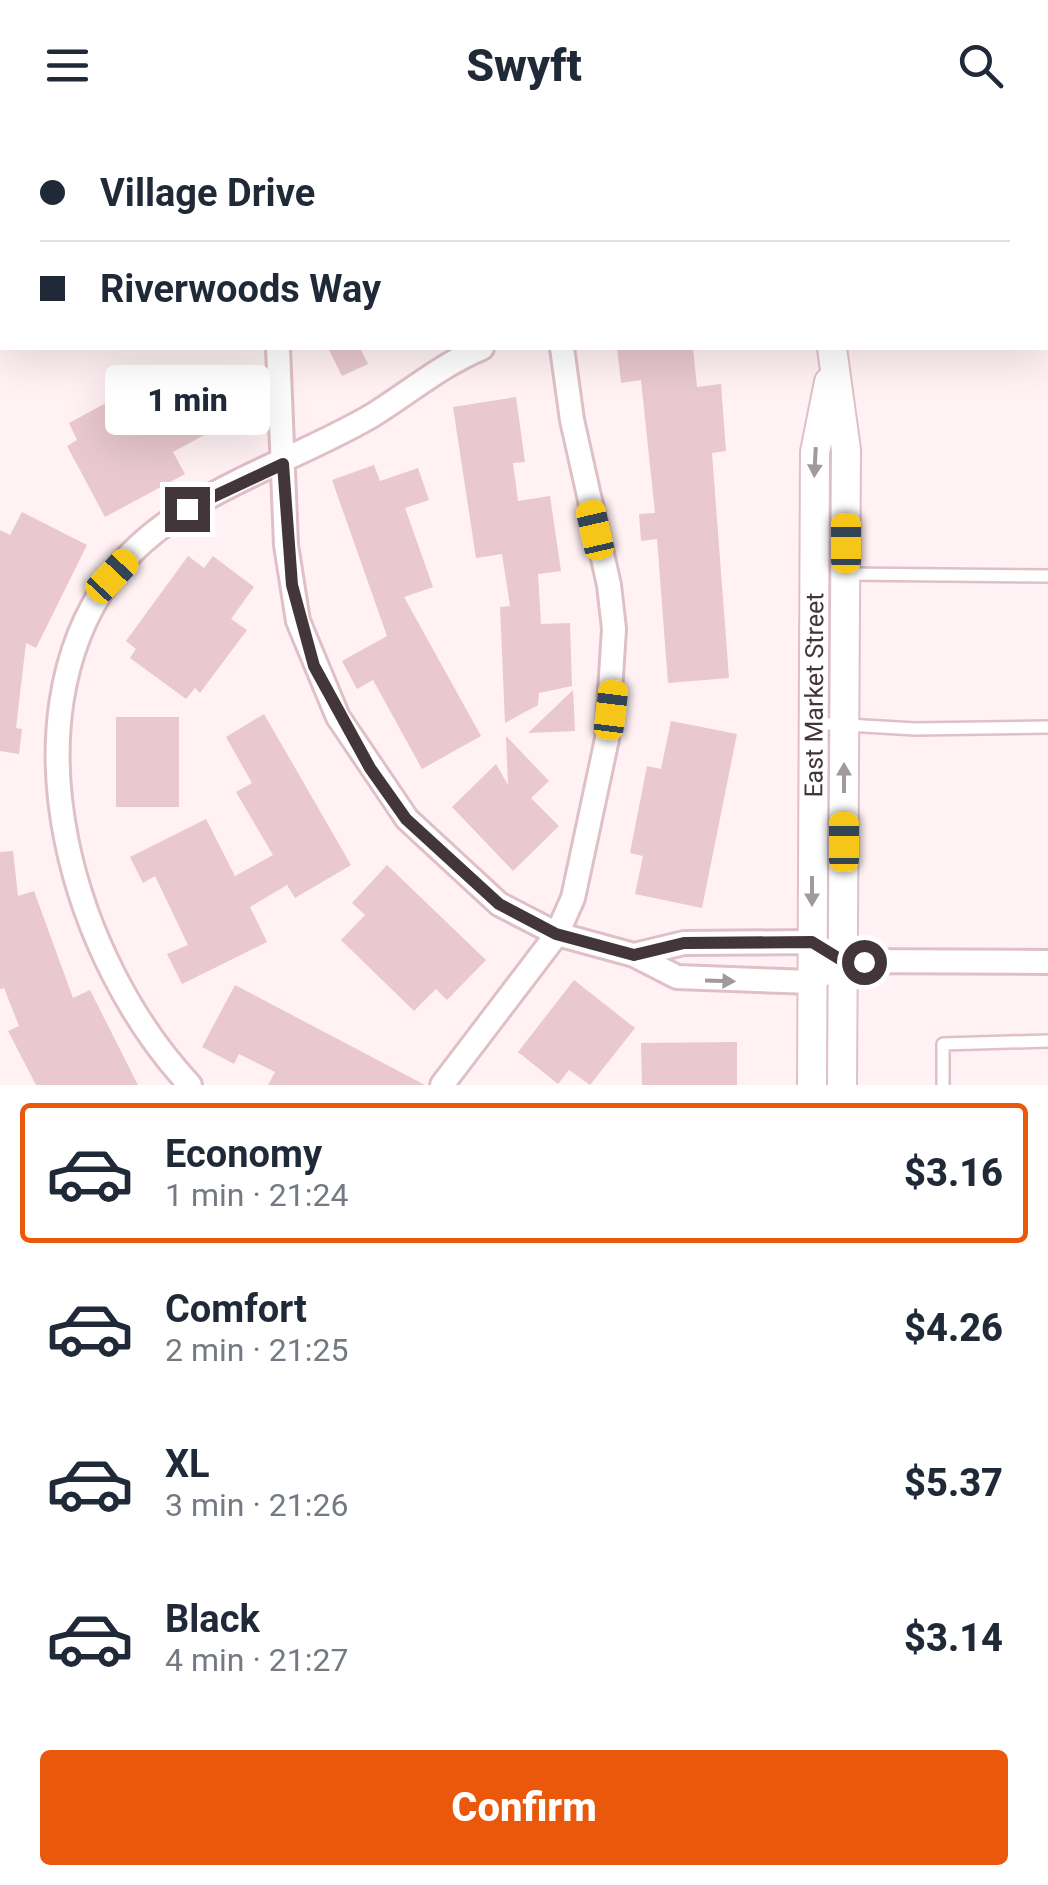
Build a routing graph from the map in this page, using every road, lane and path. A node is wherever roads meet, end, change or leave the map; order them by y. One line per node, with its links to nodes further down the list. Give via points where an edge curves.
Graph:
1 (278, 350): 5 (street)
2 (477, 350): 5 (street, via 443,364 373,414)
3 (562, 350): 11 (street, via 584,486 609,585 614,680 597,797 573,898)
4 (833, 357): 6 (street, East Market Street, via 846,450); 8 (street, East Market Street, one-way to 8, via 814,452)
5 (283, 464): 11 (street, via 298,621 338,716 406,819 499,904); 18 (street, via 187,509 134,551 85,620 64,690 61,784 82,904 117,986)
6 (845, 574): 7 (lane); 9 (street, East Market Street)
7 (1048, 576)
8 (813, 723): 9 (lane); 12 (street, East Market Street, one-way to 12)
9 (844, 724): 10 (lane); 14 (street, East Market Street, one-way to 9)
10 (1048, 728)
11 (556, 934): 13 (street); 19 (street)
12 (812, 942): 13 (street, via 684,943); 14 (street); 16 (street, East Market Street)
13 (634, 955): 16 (street, one-way to 16, via 677,977)
14 (843, 961): 15 (street); 16 (street); 21 (street, East Market Street)
15 (1048, 962)
16 (812, 982): 20 (street, East Market Street)
17 (1048, 1041): 22 (lane, via 943,1044)
18 (190, 1085)
19 (442, 1085)
20 (812, 1085)
21 (842, 1085)
22 (942, 1085)

